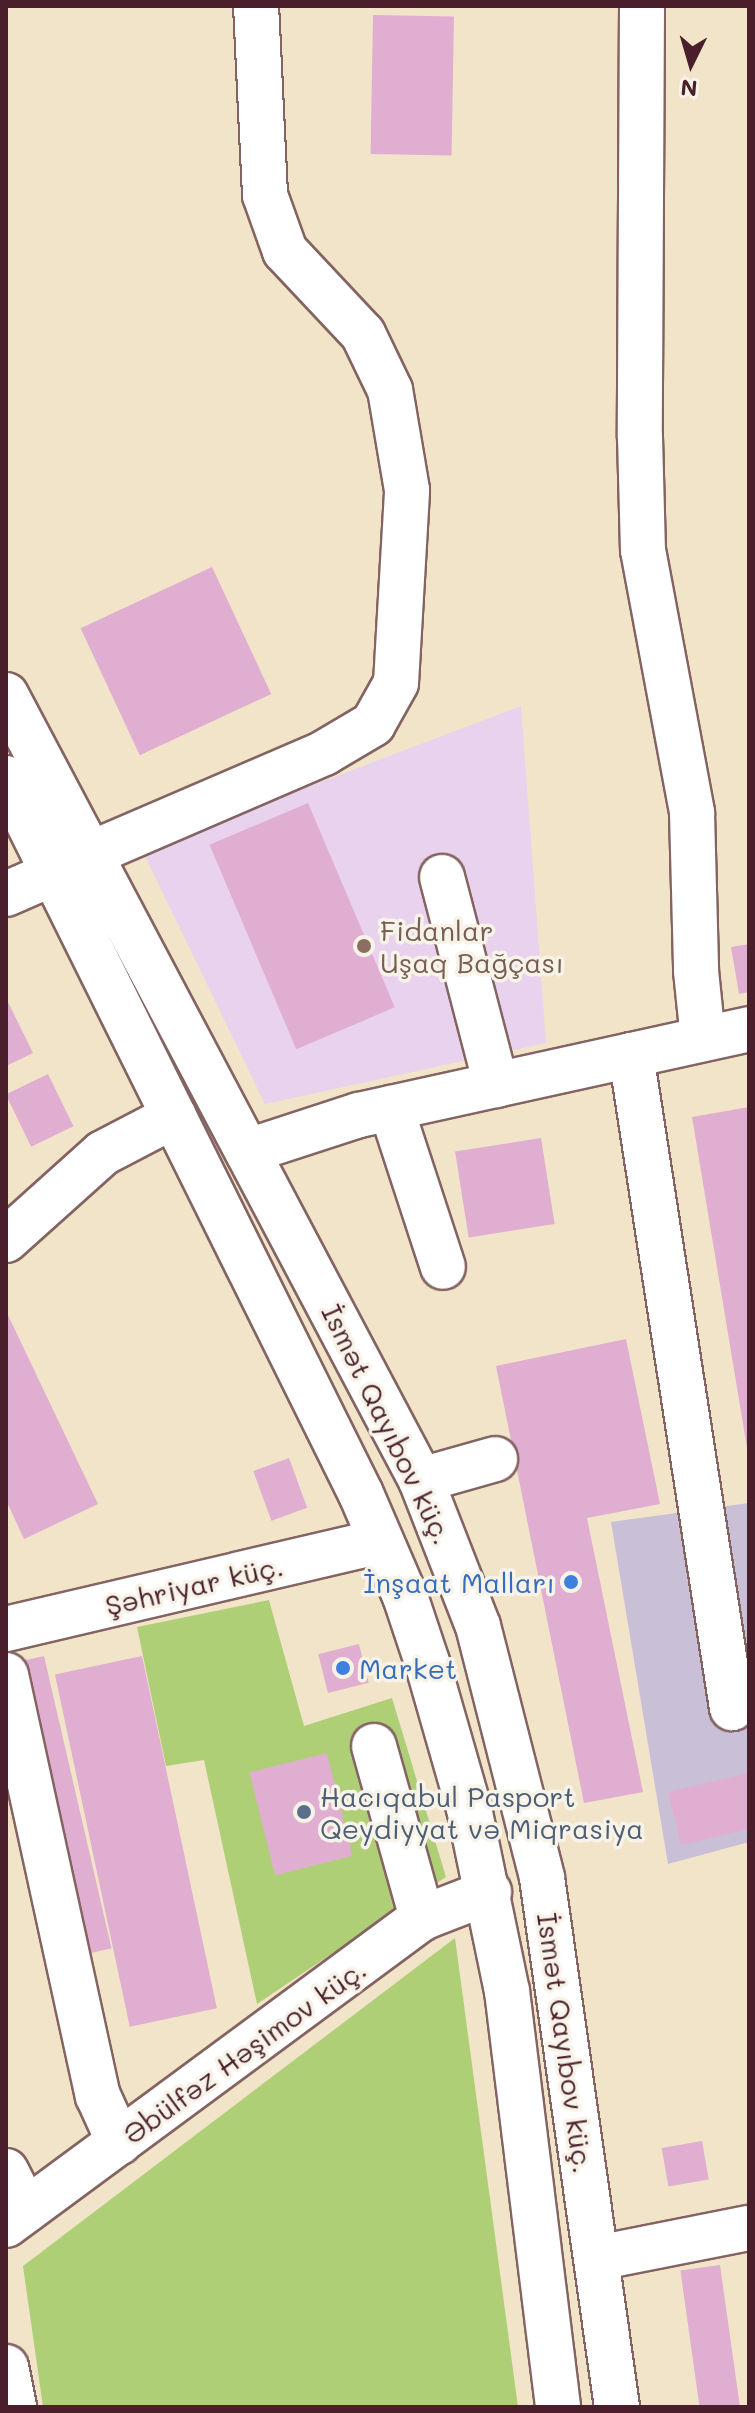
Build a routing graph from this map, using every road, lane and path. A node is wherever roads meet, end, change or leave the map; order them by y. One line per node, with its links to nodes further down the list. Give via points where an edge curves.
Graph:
1 (256, 6): 5 (main road, via 265,195 285,251 363,334 390,390 407,490 396,683 373,724 324,753)
2 (642, 6): 9 (main road, via 643,550 692,813)
3 (6, 695): 5 (main road, İsmət Qayıbov küç.)
4 (6, 778): 5 (main road, İsmət Qayıbov küç.)
5 (72, 863): 7 (main road); 13 (main road, İsmət Qayıbov küç.); 14 (main road, İsmət Qayıbov küç.)
6 (442, 877): 11 (main road)
7 (6, 894)
8 (749, 1029): 9 (main road)
9 (703, 1039): 10 (main road)
10 (631, 1055): 11 (main road); 22 (main road)
11 (496, 1085): 12 (main road)
12 (391, 1108): 14 (main road); 16 (main road)
13 (174, 1116): 15 (main road, via 103,1153); 19 (main road, İsmət Qayıbov küç.)
14 (248, 1151): 18 (main road, İsmət Qayıbov küç.)
15 (6, 1240)
16 (443, 1267)
17 (495, 1459): 18 (main road)
18 (421, 1480): 30 (main road, İsmət Qayıbov küç., via 478,1626 542,1878)
19 (381, 1541): 20 (main road, Şəhriyar küç.); 24 (main road, İsmət Qayıbov küç., via 405,1596 448,1730)
20 (6, 1629)
21 (6, 1675): 26 (main road, via 98,2096)
22 (732, 1708)
23 (374, 1746): 25 (main road)
24 (489, 1892): 25 (main road, Əbülfəz Həşimov küç.); 33 (main road, İsmət Qayıbov küç., via 507,1991)
25 (422, 1918): 26 (main road, Əbülfəz Həşimov küç.)
26 (119, 2142): 28 (main road, Əbülfəz Həşimov küç.)
27 (6, 2171): 28 (main road)
28 (16, 2218)
29 (749, 2228): 30 (main road)
30 (597, 2258): 34 (main road, İsmət Qayıbov küç.)
31 (6, 2367): 32 (main road)
32 (14, 2407)
33 (558, 2407)
34 (617, 2407)

